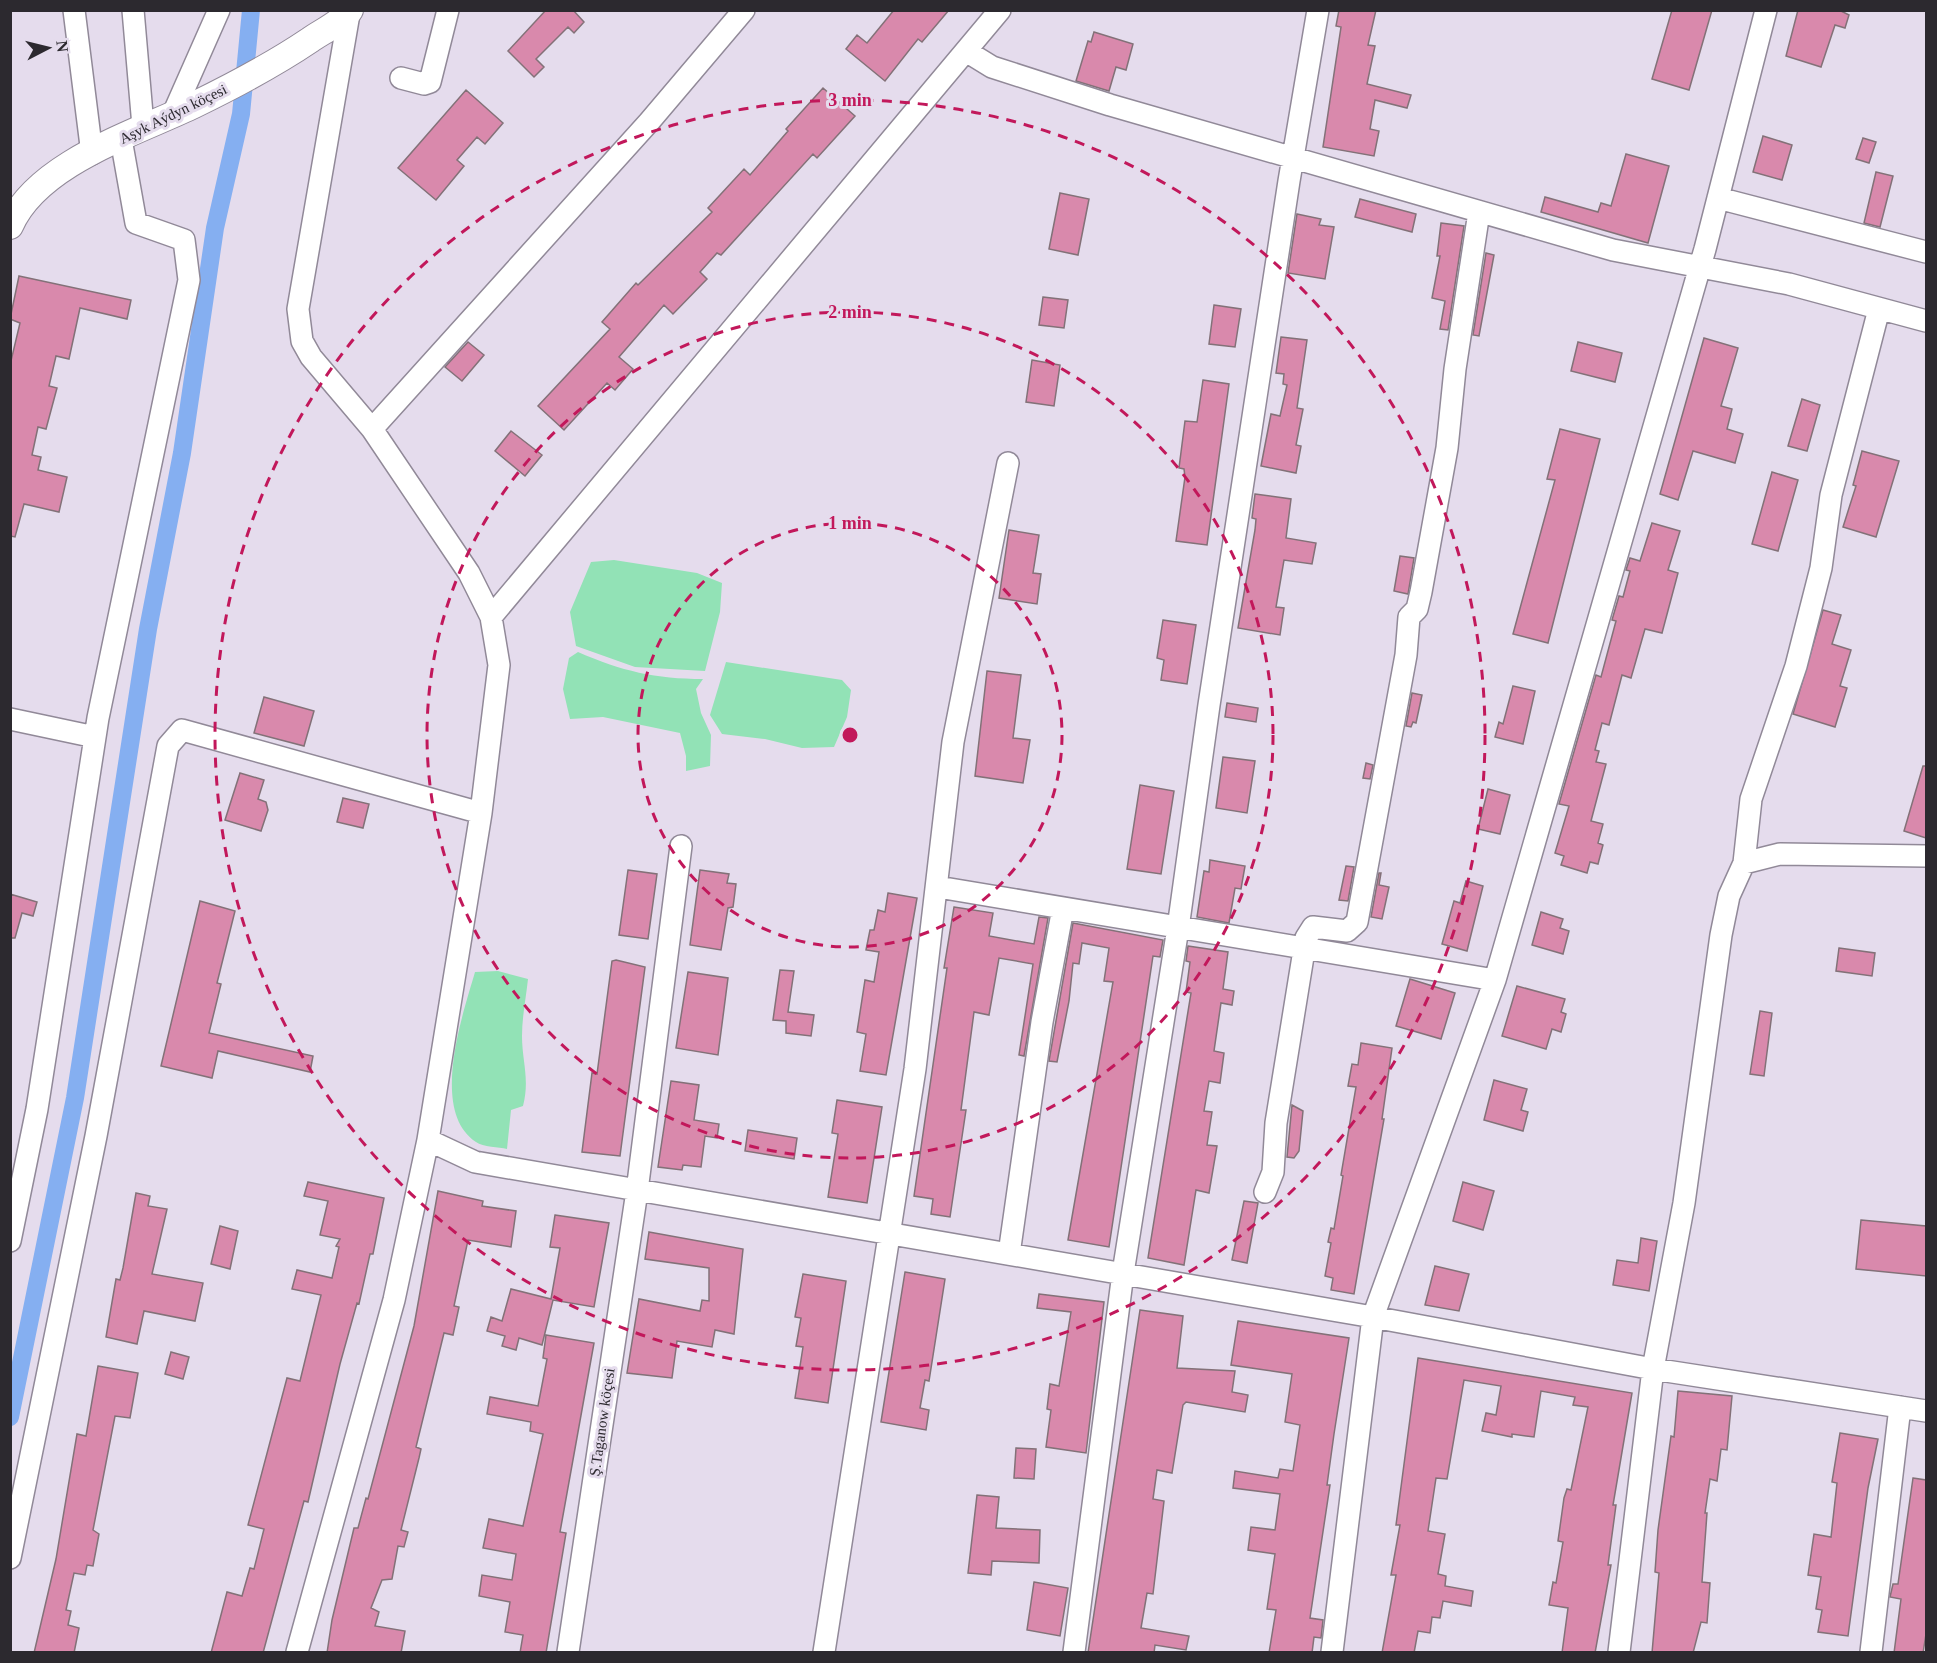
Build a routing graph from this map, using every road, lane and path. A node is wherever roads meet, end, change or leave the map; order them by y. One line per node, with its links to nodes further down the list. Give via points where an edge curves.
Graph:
1 (74, 10): 14 (street)
2 (133, 10): 13 (street)
3 (448, 10): 11 (street, via 430,82)
4 (744, 10): 23 (street, via 649,122)
5 (1000, 10): 10 (street)
6 (1318, 10): 15 (street)
7 (1766, 10): 16 (street)
8 (349, 12): 12 (main road, Aşyk Aýdyn köçesi, via 284,57); 23 (street, via 298,309 302,340 311,357)
9 (215, 19): 12 (street)
10 (966, 51): 15 (street, via 992,68); 25 (street)
11 (401, 78)
12 (183, 110): 13 (main road, Aşyk Aýdyn köçesi)
13 (132, 133): 14 (main road, Aşyk Aýdyn köçesi); 27 (street, via 136,223 184,240 189,280)
14 (92, 154): 18 (main road, Aşyk Aýdyn köçesi, via 54,174)
15 (1293, 157): 17 (street); 34 (street)
16 (1718, 198): 19 (street); 20 (street)
17 (1479, 212): 20 (street, via 1613,250); 35 (street, via 1447,448 1421,592 1417,609 1409,617 1406,655 1357,922 1347,932 1313,927)
18 (12, 216)
19 (1926, 252)
20 (1700, 267): 21 (street, via 1789,284); 36 (street)
21 (1879, 309): 22 (street); 31 (street, via 1831,495 1821,568 1796,666 1751,799)
22 (1926, 321)
23 (372, 429): 25 (street, via 469,573)
24 (1008, 463): 32 (street, via 952,742)
25 (491, 617): 28 (street, via 500,665)
26 (10, 719): 27 (street)
27 (95, 737): 41 (street, via 37,1109)
28 (481, 813): 37 (street); 48 (street, via 182,730 168,746 93,1148)
29 (681, 846): 38 (street, Ş.Taganow köçesi)
30 (1926, 856): 31 (street, via 1780,854)
31 (1744, 863): 45 (street, via 1728,896 1721,935 1684,1203)
32 (938, 886): 33 (street); 40 (street)
33 (1063, 908): 34 (street); 42 (street, via 1042,1022)
34 (1178, 928): 35 (street); 43 (street)
35 (1305, 949): 36 (street); 39 (street, via 1276,1123 1273,1173)
36 (1495, 980): 44 (street)
37 (428, 1140): 38 (street, via 475,1162); 49 (street, via 394,1300)
38 (637, 1191): 40 (street); 50 (street, Ş.Taganow köçesi)
39 (1265, 1192)
40 (889, 1233): 42 (street); 51 (street)
41 (10, 1241)
42 (1009, 1254): 43 (street)
43 (1123, 1273): 44 (street); 52 (street)
44 (1373, 1317): 45 (street); 53 (street)
45 (1653, 1370): 46 (street); 54 (street)
46 (1900, 1407): 47 (street); 55 (street)
47 (1926, 1411)
48 (10, 1558)
49 (297, 1653)
50 (568, 1653)
51 (824, 1653)
52 (1074, 1653)
53 (1332, 1653)
54 (1619, 1653)
55 (1871, 1653)

